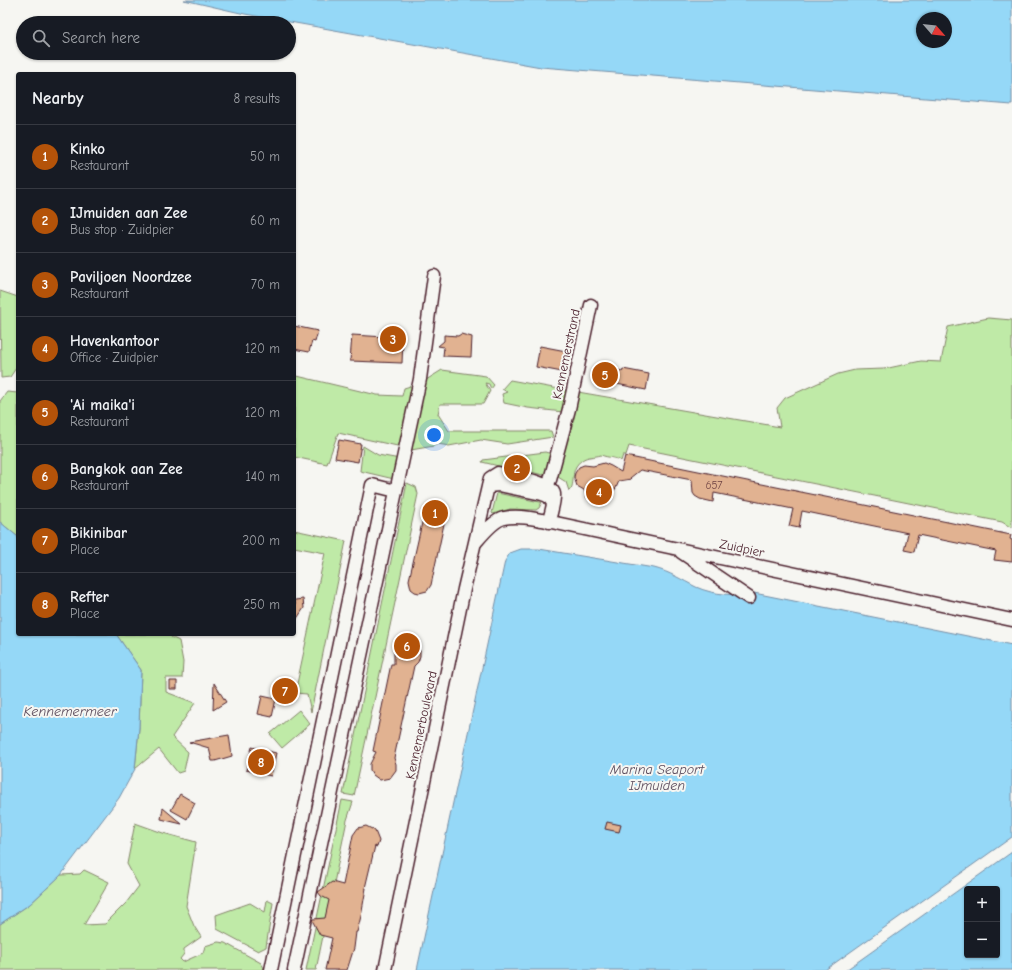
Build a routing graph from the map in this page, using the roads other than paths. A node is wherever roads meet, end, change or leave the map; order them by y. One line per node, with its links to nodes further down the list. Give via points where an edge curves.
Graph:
1 (434, 276): 4 (street, via 420,379)
2 (591, 305): 3 (street, Kennemerstrand, via 569,409)
3 (550, 480)
4 (396, 491): 10 (street, via 372,486); 11 (street)
5 (549, 522): 6 (street, Zuidpier, via 521,517 503,518); 6 (street, Kennemerboulevard, via 554,494 551,489 545,484 498,473 490,478); 7 (street, Zuidpier)
6 (474, 544): 12 (street, Kennemerboulevard)
7 (677, 549): 8 (street); 9 (street, Zuidpier)
8 (749, 598)
9 (1012, 620)
10 (271, 970)
11 (294, 970)
12 (385, 970)

